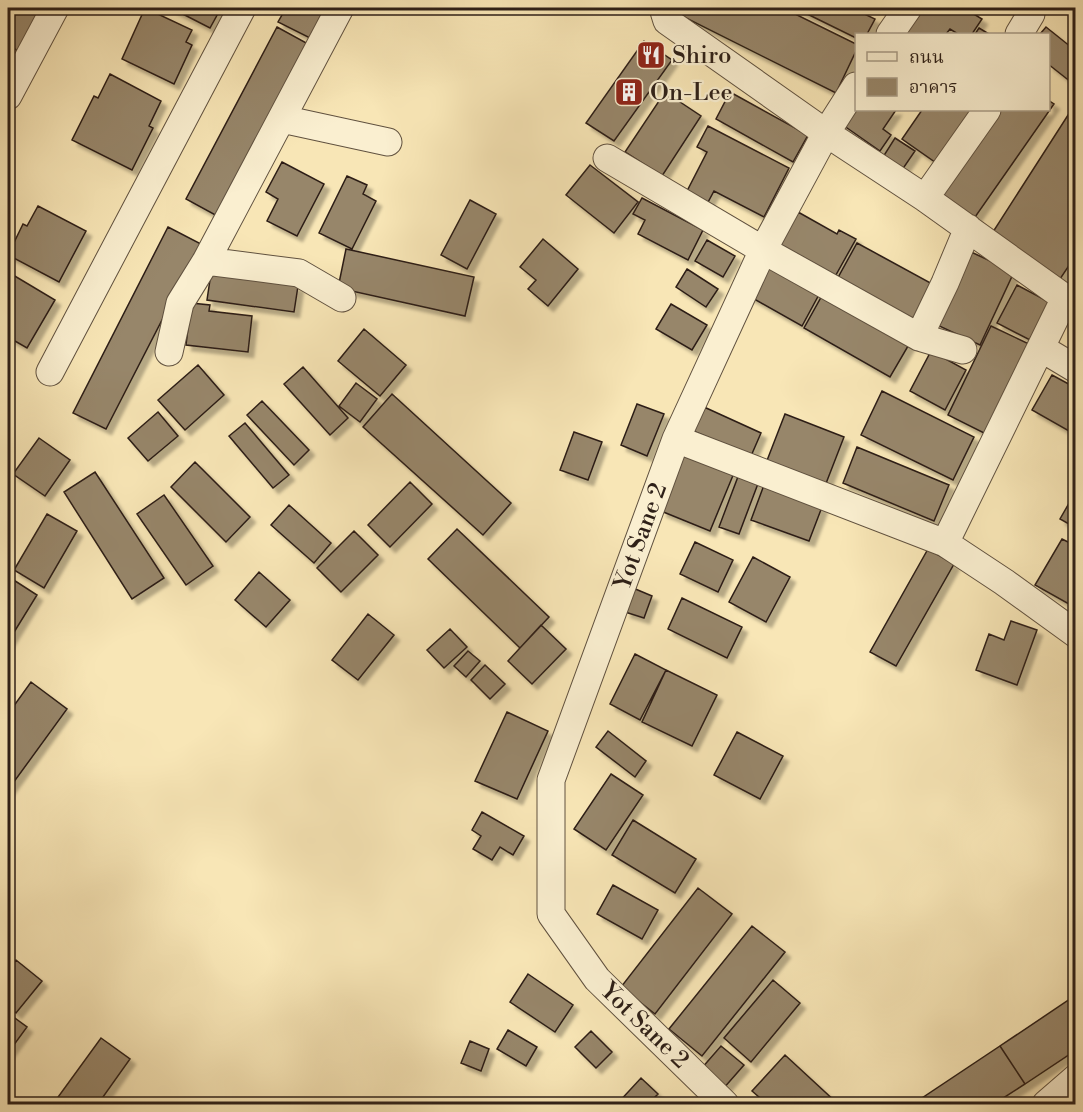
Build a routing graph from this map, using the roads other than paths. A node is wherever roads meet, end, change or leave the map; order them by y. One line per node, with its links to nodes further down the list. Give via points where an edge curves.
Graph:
1 (55, 8): 8 (street)
2 (242, 8): 24 (street)
3 (340, 8): 10 (street)
4 (663, 8): 11 (street, via 667,21)
5 (908, 8): 6 (street)
6 (891, 33)
7 (855, 88): 11 (street, Yot Sane 2)
8 (8, 96)
9 (986, 111): 14 (street)
10 (282, 119): 12 (street); 17 (street)
11 (826, 133): 14 (street); 16 (street, Yot Sane 2)
12 (388, 142)
13 (607, 158): 16 (street)
14 (925, 198): 15 (street)
15 (968, 228): 19 (street); 20 (street, via 1065,298)
16 (763, 250): 19 (street); 25 (street, Yot Sane 2)
17 (206, 261): 18 (street, via 298,273); 22 (street, via 180,303)
18 (342, 298)
19 (918, 337): 21 (street)
20 (1041, 348): 23 (street); 26 (street)
21 (963, 350)
22 (169, 352)
23 (1076, 369)
24 (50, 372)
25 (676, 439): 26 (street); 29 (street, Yot Sane 2, via 551,780 551,914 597,979)
26 (945, 543): 27 (street)
27 (1076, 634)
28 (1076, 1078): 30 (street)
29 (725, 1104)
30 (1046, 1104)

